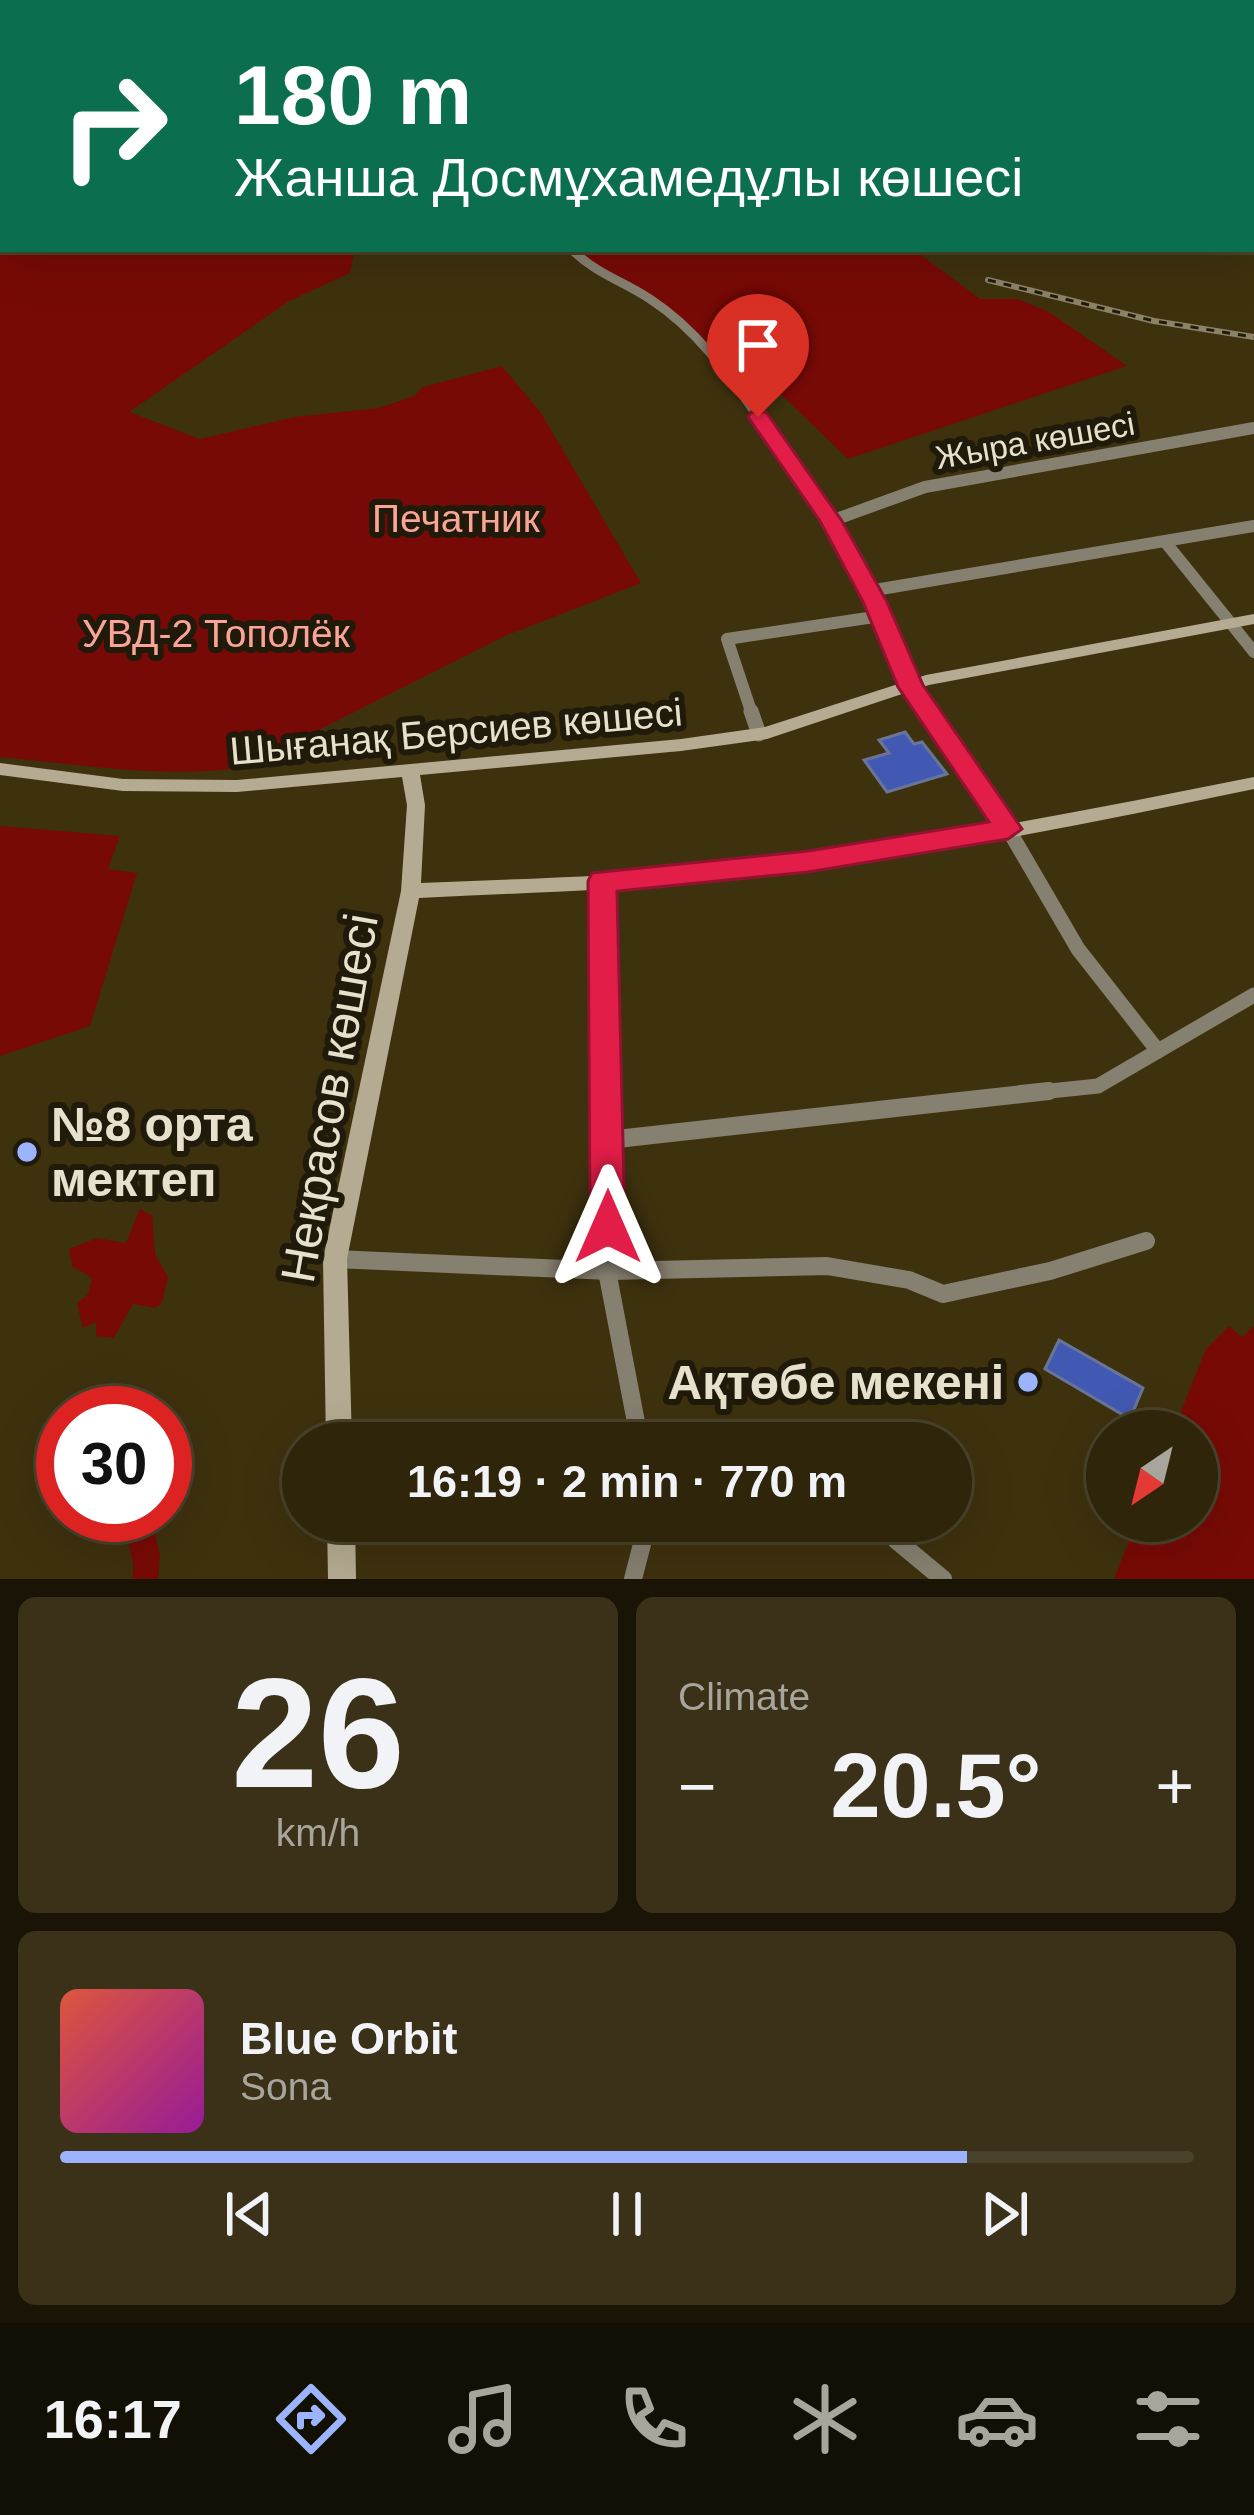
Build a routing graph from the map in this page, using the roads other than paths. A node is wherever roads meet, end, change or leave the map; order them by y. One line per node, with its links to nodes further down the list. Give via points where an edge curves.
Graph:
1 (574, 252): 3 (street, via 596,273 650,299 717,357)
2 (1254, 428): 3 (street, Жыра көшесі, via 925,487)
3 (831, 521): 6 (street)
4 (1254, 526): 5 (street)
5 (1166, 543): 6 (street); 9 (street)
6 (869, 591): 7 (street)
7 (881, 616): 11 (street); 12 (street, via 727,639)
8 (1254, 619): 9 (street, Шығанақ Берсиев көшесі)
9 (1228, 623): 10 (street); 11 (street, Шығанақ Берсиев көшесі)
10 (1254, 652)
11 (910, 687): 12 (street, Шығанақ Берсиев көшесі); 16 (street)
12 (758, 734): 14 (street, Шығанақ Берсиев көшесі)
13 (0, 769): 14 (street, Шығанақ Берсиев көшесі, via 194,786)
14 (410, 770): 18 (street, Некрасов көшесі)
15 (1254, 783): 16 (street)
16 (1008, 829): 17 (street, via 787,864); 20 (street, via 1078,949)
17 (602, 881): 18 (street); 21 (street)
18 (411, 891): 23 (street, Некрасов көшесі)
19 (1254, 995): 20 (street)
20 (1158, 1051): 21 (street, via 1098,1086)
21 (608, 1140): 24 (street)
22 (1146, 1241): 24 (street, via 943,1294 913,1277 836,1267)
23 (335, 1259): 24 (street); 25 (street, Некрасов көшесі)
24 (607, 1271): 26 (street)
25 (339, 1422)
26 (636, 1422)
27 (341, 1542): 30 (street)
28 (643, 1542): 31 (street)
29 (898, 1542): 32 (street)
30 (342, 1579)
31 (633, 1579)
32 (943, 1579)

